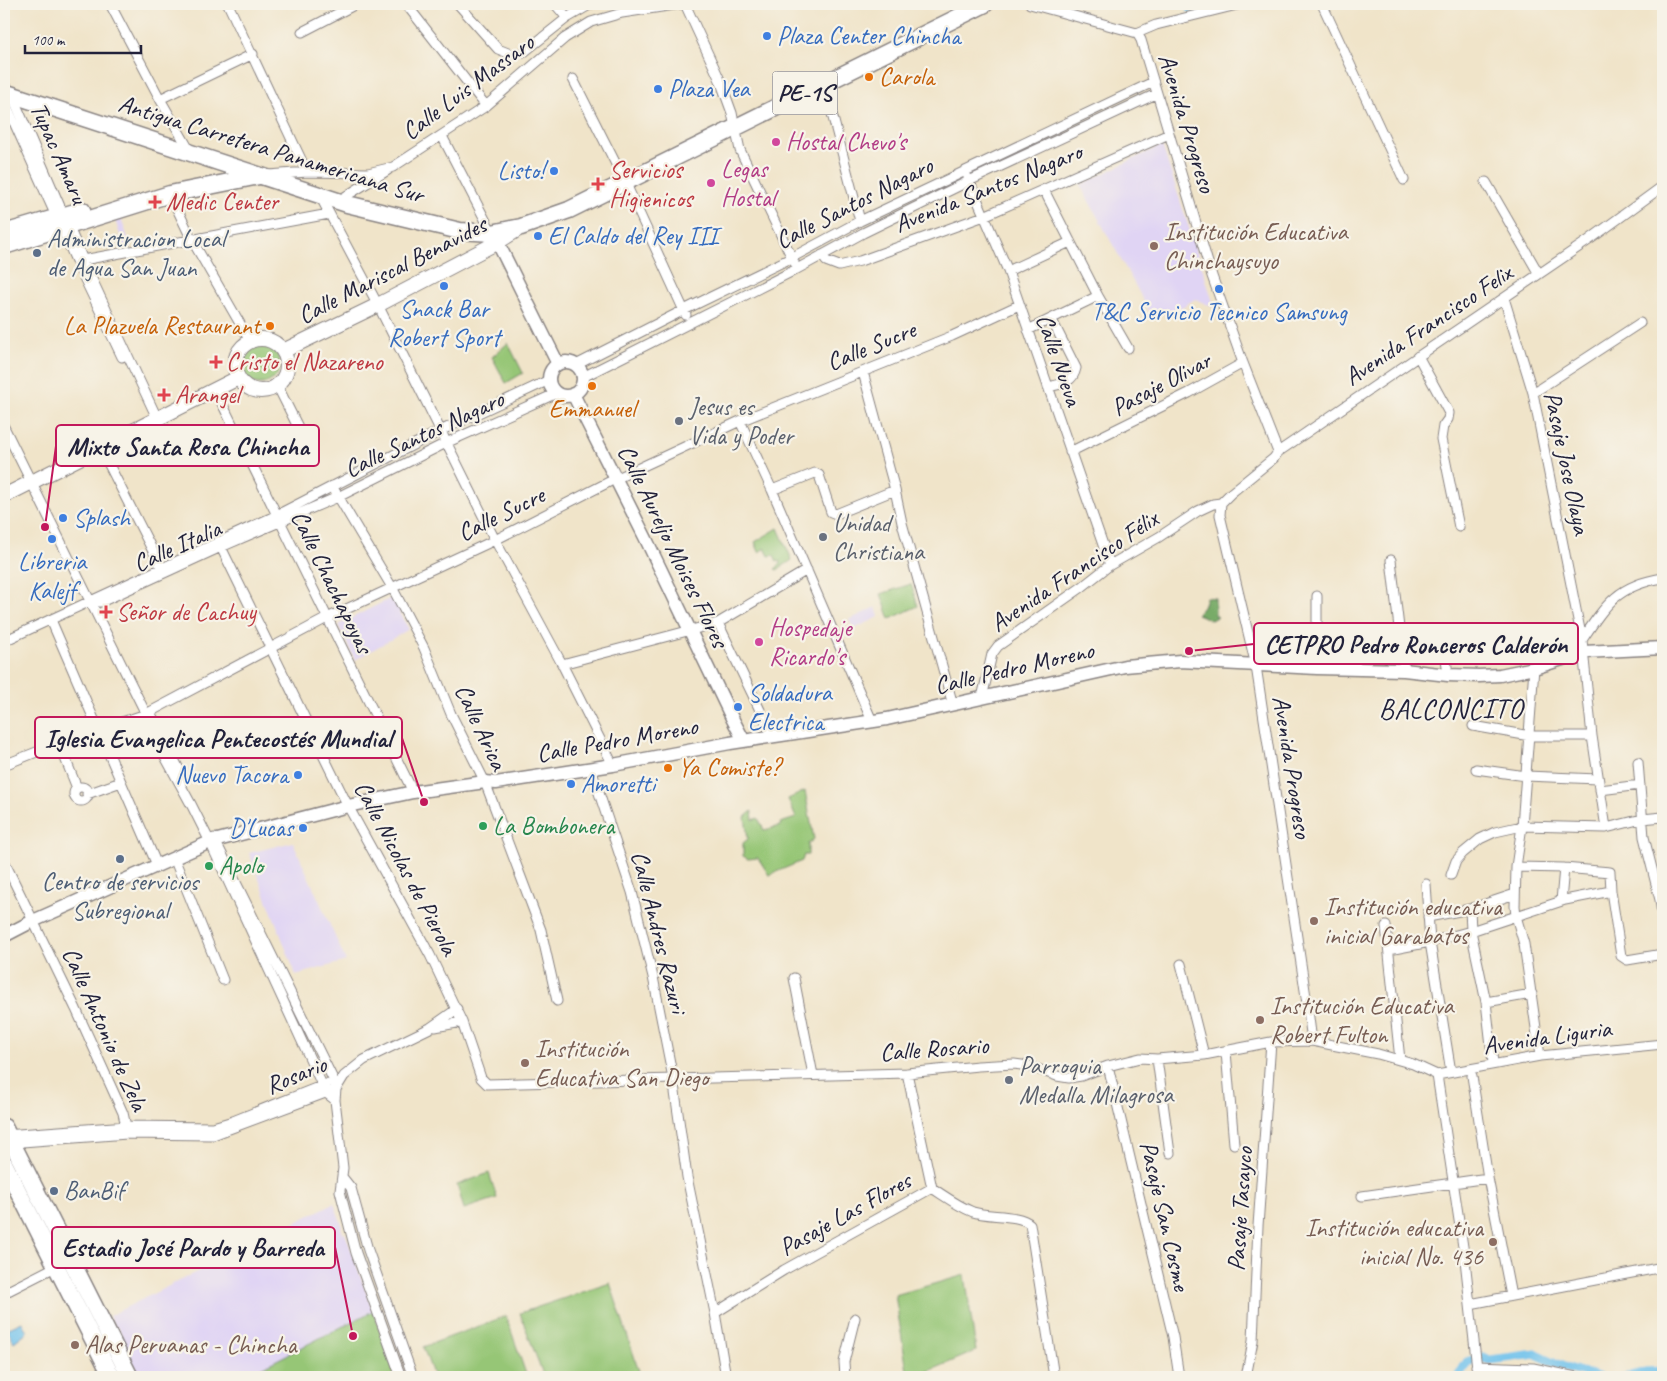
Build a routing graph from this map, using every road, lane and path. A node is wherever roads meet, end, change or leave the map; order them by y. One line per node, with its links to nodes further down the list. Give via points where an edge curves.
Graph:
1 (110, 4): 24 (street)
2 (228, 4): 18 (street)
3 (356, 4): 16 (street)
4 (406, 4): 25 (street)
5 (458, 4): 15 (street, via 498,49 513,55 522,53)
6 (555, 4): 15 (street)
7 (591, 4): 14 (street)
8 (683, 4): 13 (street, Calle Luis Massaro); 26 (street, via 720,80)
9 (985, 4): 21 (highway, Antigua Carretera Panamericana Sur / PE-1S)
10 (1030, 4): 17 (street)
11 (1241, 4): 17 (street, via 1156,25)
12 (1322, 4): 34 (street)
13 (670, 5): 25 (street, Calle Luis Massaro, via 591,22 565,38)
14 (577, 6): 15 (street)
15 (567, 18)
16 (302, 32)
17 (1137, 33): 20 (street, Avenida Progreso)
18 (253, 54): 24 (street); 32 (street)
19 (573, 78): 36 (street)
20 (1153, 82): 22 (street, Avenida Progreso); 31 (street, Calle Santos Nagaro)
21 (824, 83): 26 (highway, Antigua Carretera Panamericana Sur / PE-1S); 44 (street)
22 (1156, 94): 27 (street, Avenida Progreso); 35 (street, Calle Santos Nagaro)
23 (6, 95): 29 (highway, Antigua Carretera Panamericana Sur / PE-1S); 43 (street, Tupac Amaru)
24 (160, 99): 29 (street)
25 (486, 106): 28 (street, Calle Luis Massaro)
26 (736, 127): 36 (highway, Antigua Carretera Panamericana Sur / PE-1S); 51 (street, via 740,150)
27 (1168, 134): 40 (street, Avenida Santos Nagaro); 69 (street, Avenida Progreso)
28 (442, 136): 30 (street, Calle Luis Massaro); 46 (street)
29 (191, 153): 33 (highway, Antigua Carretera Panamericana Sur / PE-1S)
30 (393, 167): 32 (street, Calle Luis Massaro, via 368,173); 41 (street, Calle Luis Massaro)
31 (964, 171): 35 (street, Calle Nueva); 44 (street, Calle Santos Nagaro)
32 (307, 172): 33 (street, Calle Luis Massaro)
33 (254, 173): 39 (highway); 41 (highway, Antigua Carretera Panamericana Sur / PE-1S, via 320,195)
34 (1404, 180)
35 (969, 181): 42 (street, Calle Nueva); 50 (street, Calle Santos Nagaro)
36 (625, 182): 46 (highway, Antigua Carretera Panamericana Sur / PE-1S, via 569,210); 60 (street)
37 (1486, 182): 55 (street)
38 (1663, 186): 55 (street, Avenida Francisco Felix)
39 (168, 190): 43 (highway); 47 (street)
40 (1044, 190): 42 (street, Avenida Santos Nagaro); 48 (street)
41 (333, 207): 46 (highway, Antigua Carretera Panamericana Sur / PE-1S, via 347,204); 47 (street, Calle Luis Massaro); 58 (street)
42 (984, 216): 50 (street, Avenida Santos Nagaro, via 839,266 826,261); 54 (street, Calle Nueva)
43 (63, 221): 45 (highway); 49 (highway); 52 (street, Tupac Amaru)
44 (860, 221): 51 (street, Calle Santos Nagaro)
45 (4, 232)
46 (495, 238): 58 (main road, Calle Mariscal Benavides); 70 (main road)
47 (192, 240): 52 (street, Calle Luis Massaro); 65 (street)
48 (1070, 242): 54 (street); 56 (street)
49 (4, 246)
50 (822, 255): 53 (street, Calle Santos Nagaro)
51 (791, 258): 53 (street); 60 (street, Calle Santos Nagaro)
52 (80, 262): 82 (street, Tupac Amaru)
53 (797, 269): 62 (street, Calle Santos Nagaro)
54 (1008, 271): 59 (street, Calle Nueva)
55 (1539, 274): 57 (street, Avenida Francisco Felix)
56 (1098, 296): 61 (street); 66 (street)
57 (1504, 298): 68 (street, Avenida Francisco Felix); 80 (street, Pasaje Jose Olaya)
58 (378, 305): 67 (main road, Calle Mariscal Benavides); 85 (street)
59 (1019, 305): 64 (street, Calle Nueva); 72 (street, Calle Sucre)
60 (684, 310): 62 (street); 71 (street, Calle Santos Nagaro)
61 (1052, 320): 64 (street); 77 (street, via 1076,368 1067,382)
62 (689, 322): 73 (street, Calle Santos Nagaro)
63 (1640, 323): 80 (street)
64 (1028, 330): 77 (street, Calle Nueva)
65 (250, 341): 67 (main road, via 272,341); 74 (main road, via 243,346 235,361)
66 (1128, 348)
67 (283, 351): 76 (main road, via 285,373)
68 (1418, 356): 90 (street, Avenida Francisco Felix); 100 (street, via 1448,413 1441,439)
69 (1243, 363): 89 (street, Pasaje Olivar); 90 (street, Avenida Progreso)
70 (558, 364): 71 (main road); 75 (main road, via 552,369)
71 (576, 365): 73 (main road)
72 (863, 372): 83 (street, Calle Sucre); 95 (street)
73 (583, 377): 81 (main road, via 581,386)
74 (238, 378): 76 (main road, via 256,390); 78 (main road)
75 (549, 380): 79 (main road); 85 (street, Calle Santos Nagaro)
76 (277, 385): 86 (street)
77 (1048, 387): 89 (street, Calle Nueva)
78 (215, 389): 82 (main road); 99 (street, Calle Chachapoyas)
79 (557, 393): 81 (main road); 87 (street, Calle Santos Nagaro)
80 (1533, 393): 117 (street, Pasaje Jose Olaya)
81 (573, 394): 91 (main road, Calle Aureljo Moises Flores)
82 (155, 419): 88 (main road)
83 (740, 421): 91 (street, Calle Sucre); 94 (street)
84 (4, 427): 92 (street)
85 (440, 431): 87 (street); 93 (street, Calle Santos Nagaro)
86 (302, 433)
87 (446, 443): 97 (street, Calle Santos Nagaro); 101 (street)
88 (100, 447): 92 (main road); 105 (street)
89 (1070, 452): 104 (street, Calle Nueva)
90 (1278, 452): 98 (street, Avenida Francisco Felix)
91 (615, 479): 101 (street, Calle Sucre); 114 (main road, Calle Aureljo Moises Flores)
92 (31, 482): 96 (main road); 110 (street)
93 (332, 486): 97 (street, Calle Arica); 99 (street, Calle Santos Nagaro)
94 (772, 490): 95 (street, via 815,473 830,512 836,514); 106 (street)
95 (895, 490): 127 (street)
96 (4, 496)
97 (338, 497): 99 (street, Calle Santos Nagaro); 108 (street, Calle Arica)
98 (1221, 503): 104 (street, Avenida Francisco Félix, via 1198,511); 121 (street, Avenida Progreso, via 1220,515)
99 (278, 518): 102 (street, Calle Italia); 111 (street, Calle Chachapoyas)
100 (1459, 527)
101 (495, 540): 108 (street, Calle Sucre); 120 (street)
102 (220, 544): 105 (street, Calle Italia); 118 (street, Calle Nicolas de Pierola)
103 (1391, 560): 124 (street)
104 (1110, 565): 126 (street, Avenida Francisco Félix, via 995,649)
105 (163, 570): 110 (street, Calle Italia)
106 (807, 570): 113 (street); 130 (street)
107 (1663, 578): 117 (street, via 1627,588 1611,600 1598,616)
108 (393, 588): 111 (street, Calle Sucre); 147 (street, Calle Arica)
109 (1317, 596): 122 (street)
110 (91, 602): 112 (street, Calle Italia); 128 (street)
111 (327, 618): 118 (street, Calle Sucre); 150 (street, Calle Chachapoyas)
112 (51, 620): 116 (street, Calle Italia); 132 (street)
113 (718, 623): 114 (street); 135 (street)
114 (690, 630): 120 (street); 129 (main road, Calle Aureljo Moises Flores)
115 (1443, 634): 125 (street)
116 (4, 641)
117 (1584, 646): 119 (main road, Calle Pedro Moreno); 123 (main road, Calle Pedro Moreno); 134 (street, Pasaje Jose Olaya)
118 (270, 648): 128 (street, Calle Sucre); 151 (street, Calle Nicolas de Pierola)
119 (1663, 648)
120 (562, 664): 141 (street)
121 (1256, 666): 122 (main road, Calle Pedro Moreno); 126 (main road, Calle Pedro Moreno, via 1180,662 1125,666); 187 (street, Avenida Progreso)
122 (1318, 668): 124 (main road, Calle Pedro Moreno)
123 (1534, 668): 125 (main road, Calle Pedro Moreno, via 1500,675); 133 (street)
124 (1404, 670): 125 (main road, Calle Pedro Moreno)
125 (1448, 675)
126 (982, 698): 127 (main road, Calle Pedro Moreno)
127 (953, 705): 130 (main road, Calle Pedro Moreno)
128 (146, 714): 132 (street, Calle Sucre); 156 (street, via 145,720)
129 (732, 718): 136 (main road, Calle Aureljo Moises Flores); 138 (main road)
130 (872, 721): 135 (main road, Calle Pedro Moreno)
131 (1473, 726): 133 (street)
132 (99, 730): 137 (street, Calle Sucre); 146 (street)
133 (1530, 736): 134 (street); 144 (street)
134 (1592, 736): 145 (street, Pasaje Jose Olaya)
135 (773, 737): 136 (main road, Calle Pedro Moreno)
136 (744, 741): 138 (main road, Calle Pedro Moreno)
137 (59, 743): 140 (street, Calle Sucre); 146 (street, via 77,788 74,793 76,799 85,800 87,794)
138 (730, 743): 141 (main road, Calle Pedro Moreno)
139 (1638, 762): 148 (street)
140 (4, 765)
141 (613, 765): 142 (main road, Calle Pedro Moreno)
142 (591, 768): 147 (main road, Calle Pedro Moreno); 203 (street, Calle Andres Razuri, via 632,892 654,977)
143 (1476, 769): 144 (street)
144 (1526, 776): 145 (street); 154 (street)
145 (1598, 779): 149 (street, Pasaje Jose Olaya)
146 (121, 782): 159 (street)
147 (485, 782): 150 (main road, Calle Pedro Moreno); 182 (street, Calle Arica, via 540,930)
148 (1640, 785): 149 (street); 153 (street)
149 (1600, 790): 155 (street, Pasaje Jose Olaya)
150 (413, 792): 151 (main road, Calle Pedro Moreno)
151 (348, 806): 156 (main road, Calle Pedro Moreno); 184 (street, Calle Nicolas de Pierola)
152 (1663, 817): 153 (street)
153 (1642, 819): 155 (street); 171 (street)
154 (1522, 826): 155 (street); 160 (street); 162 (street, via 1480,839 1463,852)
155 (1606, 828)
156 (212, 841): 157 (main road, Calle Pedro Moreno); 204 (street); 207 (street)
157 (174, 858): 159 (main road, Calle Pedro Moreno); 180 (street)
158 (4, 861): 170 (street, Calle Antonio de Zela)
159 (157, 865): 170 (main road, Calle Pedro Moreno)
160 (1516, 867): 161 (street); 165 (street)
161 (1564, 868): 164 (street, via 1610,872); 166 (street)
162 (1451, 875)
163 (1426, 884): 169 (street)
164 (1611, 891): 166 (street); 177 (street, via 1621,956 1627,960)
165 (1515, 894): 167 (street); 168 (street)
166 (1561, 901): 168 (street)
167 (1470, 909): 169 (street); 173 (street)
168 (1516, 916): 173 (street); 181 (street)
169 (1428, 918): 175 (street)
170 (33, 921): 174 (main road, Calle Pedro Moreno); 209 (street, Calle Antonio de Zela, via 76,1009 123,1114)
171 (1663, 921)
172 (1386, 926): 176 (street)
173 (1471, 931): 175 (street); 183 (street)
174 (4, 936)
175 (1430, 942): 176 (street); 197 (street)
176 (1389, 950): 194 (street)
177 (1663, 954)
178 (1181, 964): 191 (street)
179 (794, 978): 199 (street)
180 (223, 980)
181 (1532, 994): 183 (street); 192 (street)
182 (557, 1001)
183 (1486, 1002): 195 (street)
184 (457, 1009): 185 (street, Calle Nicolas de Pierola); 186 (street)
185 (462, 1022): 186 (street); 205 (street, Calle Nicolas de Pierola)
186 (430, 1028): 201 (street, via 364,1060)
187 (1312, 1041): 188 (street, Calle Rosario); 194 (street, Calle Rosario)
188 (1271, 1042): 190 (street, Calle Rosario); 237 (street, Pasaje Tasayco, via 1253,1341)
189 (1663, 1044): 192 (street, Avenida Liguria)
190 (1226, 1052): 191 (street, Calle Rosario); 211 (street)
191 (1204, 1055): 193 (street, Calle Rosario)
192 (1540, 1056): 195 (street, Avenida Liguria)
193 (1157, 1059): 196 (street, Calle Rosario, via 1140,1058); 212 (street)
194 (1400, 1060): 200 (street, Calle Rosario)
195 (1493, 1063): 197 (street, Avenida Liguria)
196 (1108, 1066): 198 (street, Calle Rosario, via 1069,1078 1014,1064); 236 (street, Pasaje San Cosme, via 1173,1337)
197 (1451, 1072): 200 (street, Avenida Liguria)
198 (907, 1073): 199 (street, Calle Rosario); 217 (street)
199 (813, 1075): 203 (street, Calle Rosario)
200 (1437, 1075): 216 (street)
201 (344, 1076): 204 (street, Rosario); 206 (street, Rosario)
202 (1472, 1076): 215 (street)
203 (673, 1078): 205 (street, Calle Rosario); 224 (street, Calle Andres Razuri, via 687,1177)
204 (333, 1079): 206 (street); 207 (street, Rosario)
205 (484, 1083)
206 (336, 1089): 207 (street, Rosario); 208 (street)
207 (324, 1090): 208 (street); 209 (street, Rosario, via 213,1127)
208 (334, 1100): 214 (street)
209 (127, 1130): 210 (street, Rosario)
210 (6, 1136): 230 (highway)
211 (1234, 1144)
212 (1170, 1153)
213 (4, 1163): 219 (highway)
214 (343, 1178): 226 (street, via 351,1188 368,1250); 227 (street, via 340,1191 356,1253)
215 (1488, 1178): 216 (street); 222 (street)
216 (1453, 1183): 218 (street); 223 (street)
217 (932, 1188): 224 (street, Pasaje Las Flores, via 784,1270); 235 (street, Pasaje Las Flores, via 975,1213 1028,1222)
218 (1362, 1196)
219 (57, 1266): 221 (street); 229 (highway)
220 (1663, 1267): 222 (street)
221 (4, 1293)
222 (1511, 1296): 223 (street)
223 (1470, 1304): 228 (street)
224 (715, 1313): 233 (street, Calle Andres Razuri)
225 (855, 1318): 234 (street, via 844,1362)
226 (406, 1358): 227 (street); 232 (street)
227 (396, 1362): 231 (street)
228 (1476, 1364): 238 (street); 239 (street, via 1532,1368)
229 (112, 1377)
230 (130, 1377)
231 (401, 1377)
232 (413, 1377)
233 (726, 1377)
234 (844, 1377)
235 (1054, 1377)
236 (1179, 1377)
237 (1246, 1377)
238 (1478, 1377)
239 (1576, 1377)

